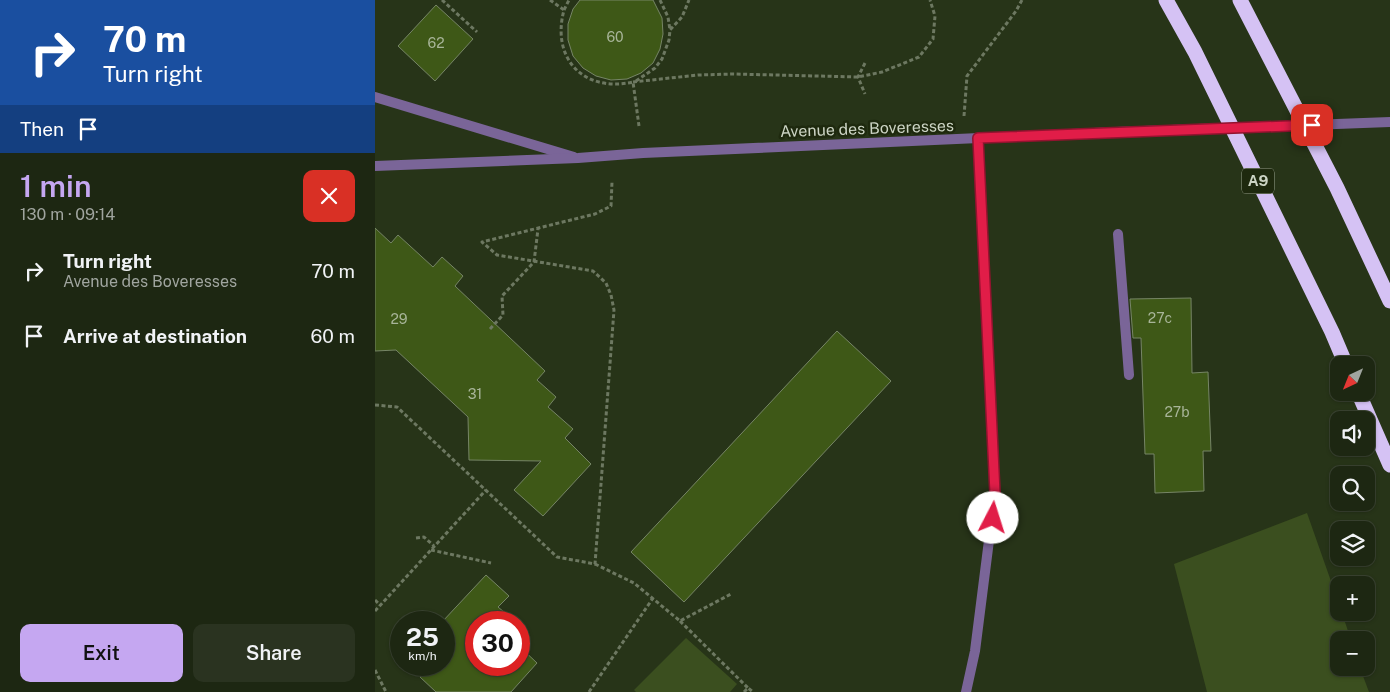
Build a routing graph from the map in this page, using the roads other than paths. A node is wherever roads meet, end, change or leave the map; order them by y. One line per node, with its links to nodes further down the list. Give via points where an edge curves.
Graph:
1 (1166, 0): 10 (highway, A9, via 1195,52)
2 (1240, 0): 9 (highway, via 1337,188)
3 (375, 97): 6 (street)
4 (1390, 122): 5 (street, Avenue des Boveresses, bridge)
5 (978, 138): 6 (street, Avenue des Boveresses); 14 (street, via 995,493 975,651)
6 (577, 158): 7 (street, Avenue des Boveresses)
7 (375, 166)
8 (1118, 234): 11 (street)
9 (1390, 301)
10 (1342, 356)
11 (1129, 375)
12 (1362, 401): 13 (highway)
13 (1390, 466)
14 (966, 692)

